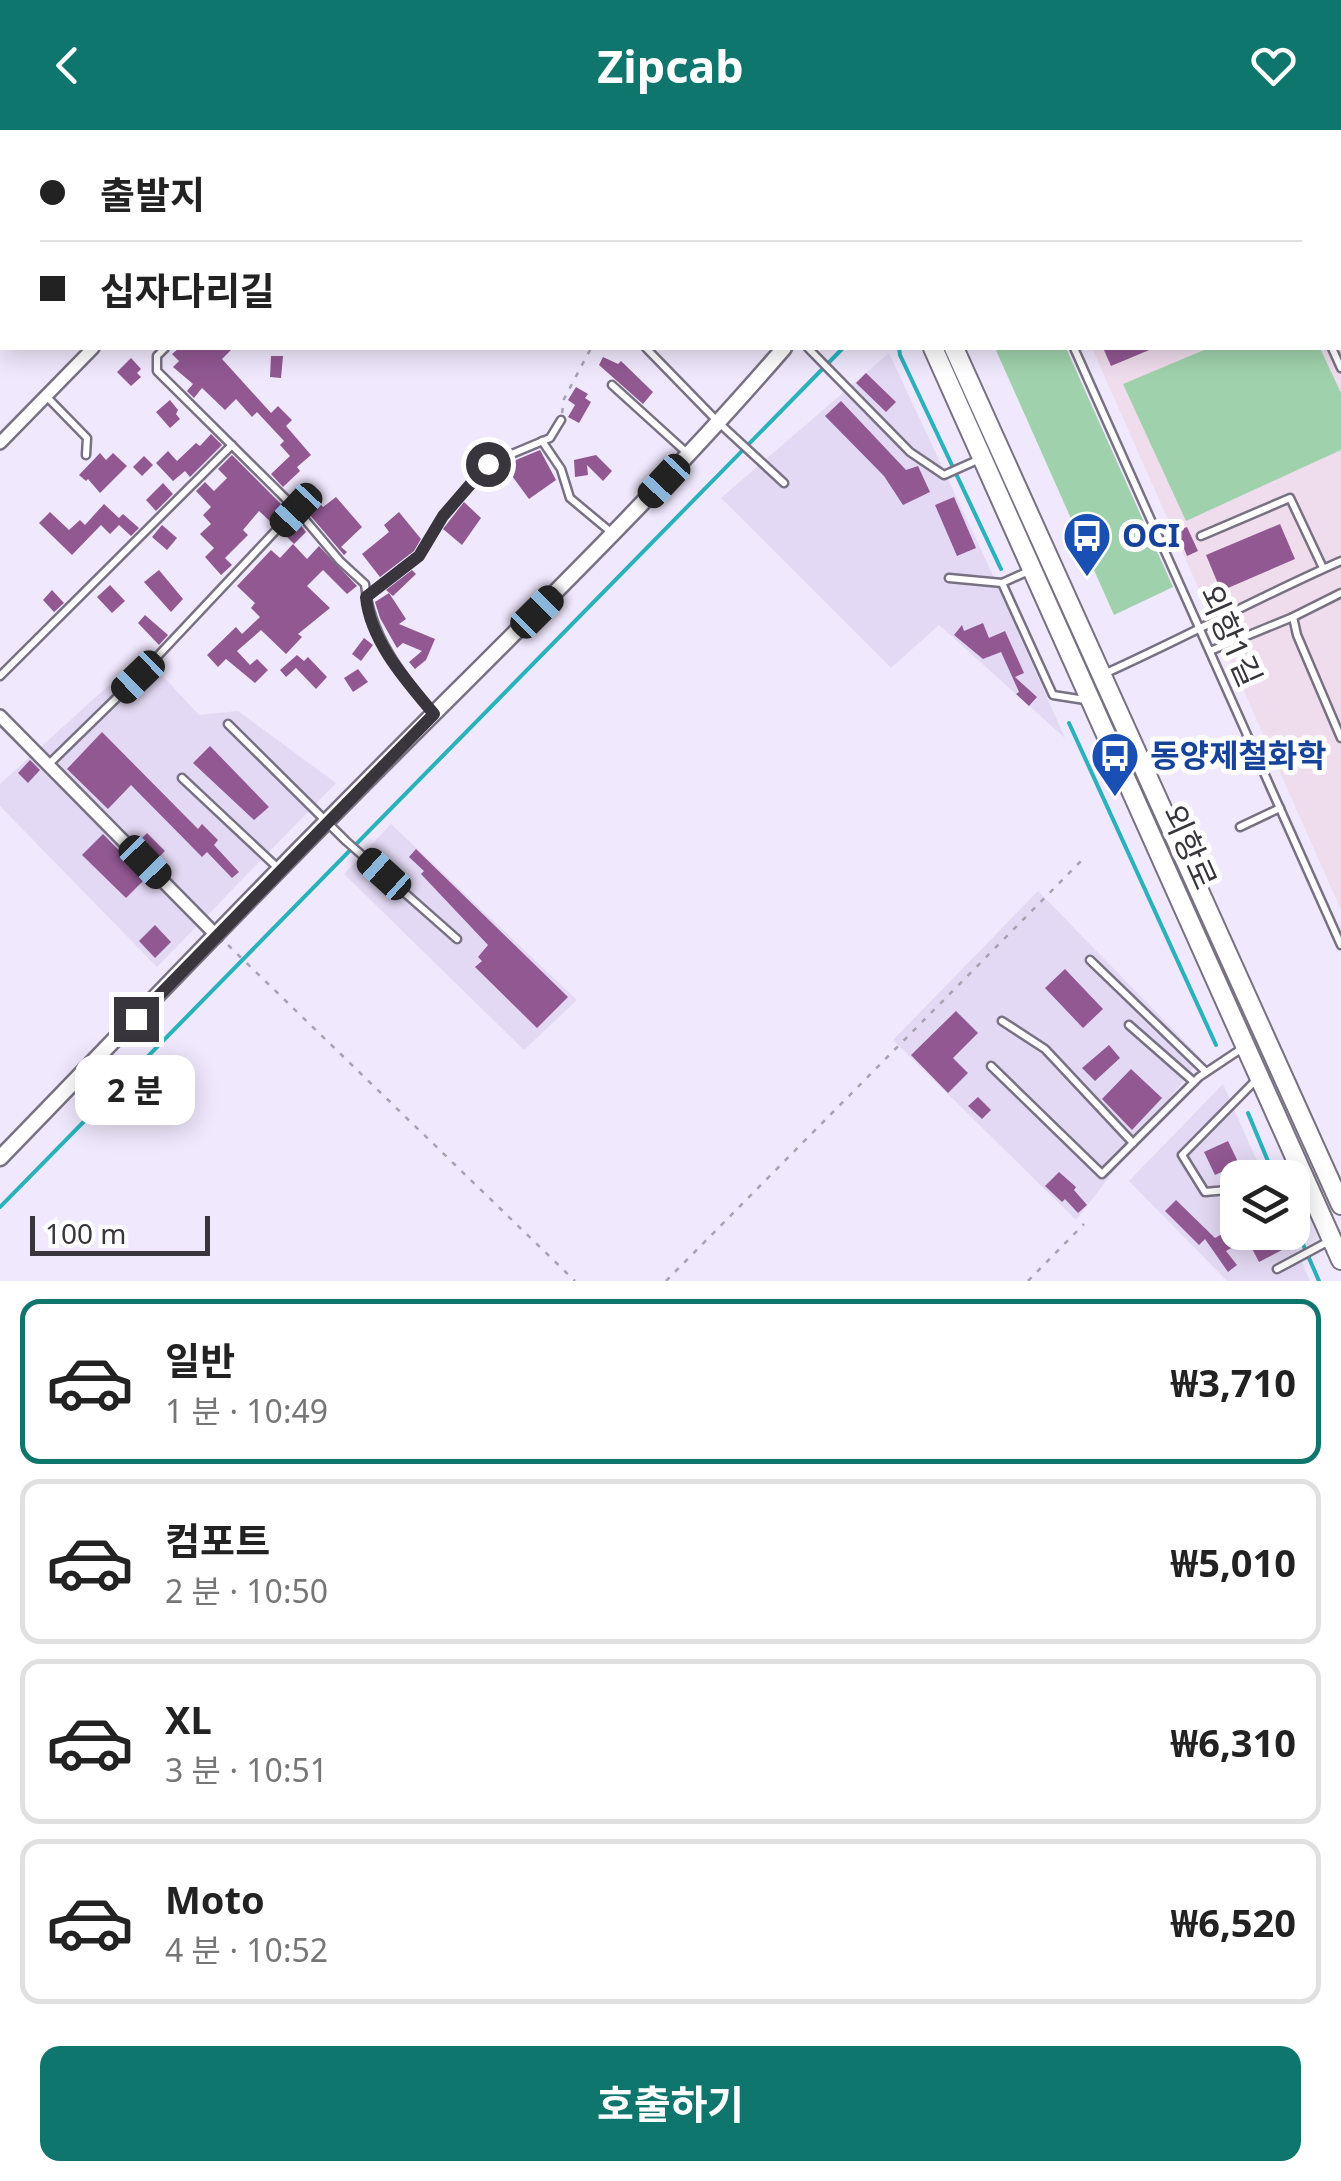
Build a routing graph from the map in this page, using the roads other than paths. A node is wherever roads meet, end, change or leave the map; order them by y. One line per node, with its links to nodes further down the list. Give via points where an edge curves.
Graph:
1 (91, 350): 10 (street)
2 (163, 350): 15 (lane, via 157,370)
3 (648, 350): 12 (lane)
4 (782, 350): 12 (street)
5 (810, 350): 18 (lane, via 910,452 944,475)
6 (935, 350): 18 (main road, 외항로)
7 (955, 350): 33 (main road, 외항로)
8 (1075, 350): 31 (lane, 외항1길)
9 (612, 384): 17 (lane)
10 (46, 396): 14 (street); 16 (lane, via 87,438)
11 (562, 420): 13 (lane)
12 (719, 423): 17 (street); 19 (lane)
13 (542, 441): 21 (lane, via 561,468 570,498); 29 (lane, via 488,464 419,556)
14 (0, 443)
15 (232, 444): 20 (lane); 34 (lane)
16 (86, 454)
17 (688, 454): 21 (street)
18 (982, 458): 25 (main road, 외항로)
19 (784, 482)
20 (296, 510): 29 (lane, via 365,584); 40 (lane)
21 (614, 534): 36 (street)
22 (1201, 536): 24 (lane, via 1290,498)
23 (1341, 560): 24 (lane)
24 (1323, 568): 31 (lane)
25 (1032, 570): 27 (lane); 35 (main road, 외항로)
26 (949, 578): 27 (lane)
27 (1002, 583): 35 (lane, via 1053,695)
28 (1341, 594): 30 (lane)
29 (366, 597): 36 (lane, via 390,656)
30 (1293, 617): 32 (lane); 39 (lane)
31 (1200, 631): 32 (lane, 외항1길); 33 (lane)
32 (1210, 652): 42 (lane, 외항1길)
33 (1103, 674): 61 (main road, 외항로)
34 (0, 676)
35 (1091, 701): 52 (main road, 외항로)
36 (434, 714): 43 (street)
37 (0, 716): 40 (street)
38 (228, 724): 43 (lane)
39 (1341, 738)
40 (49, 764): 46 (street)
41 (182, 778): 45 (lane)
42 (1280, 808): 44 (lane); 48 (lane, 외항1길)
43 (326, 822): 45 (street); 47 (lane)
44 (1240, 827)
45 (280, 870): 46 (street)
46 (217, 936): 58 (street)
47 (458, 939)
48 (1341, 945)
49 (1090, 960): 54 (lane)
50 (1002, 1020): 57 (lane, via 1045,1049)
51 (1129, 1024): 56 (lane)
52 (1246, 1046): 54 (lane); 55 (main road, 외항로)
53 (991, 1066): 57 (lane, via 1102,1174)
54 (1206, 1072): 56 (lane)
55 (1259, 1077): 59 (main road, 외항로); 60 (lane, via 1182,1154 1205,1192)
56 (1194, 1082): 57 (lane)
57 (1133, 1143)
58 (0, 1158)
59 (1290, 1160)
60 (1220, 1191)
61 (1341, 1205)
62 (1310, 1212): 63 (main road, 외항로)
63 (1323, 1244): 64 (main road, 외항로); 65 (lane)
64 (1341, 1260)
65 (1277, 1269)

